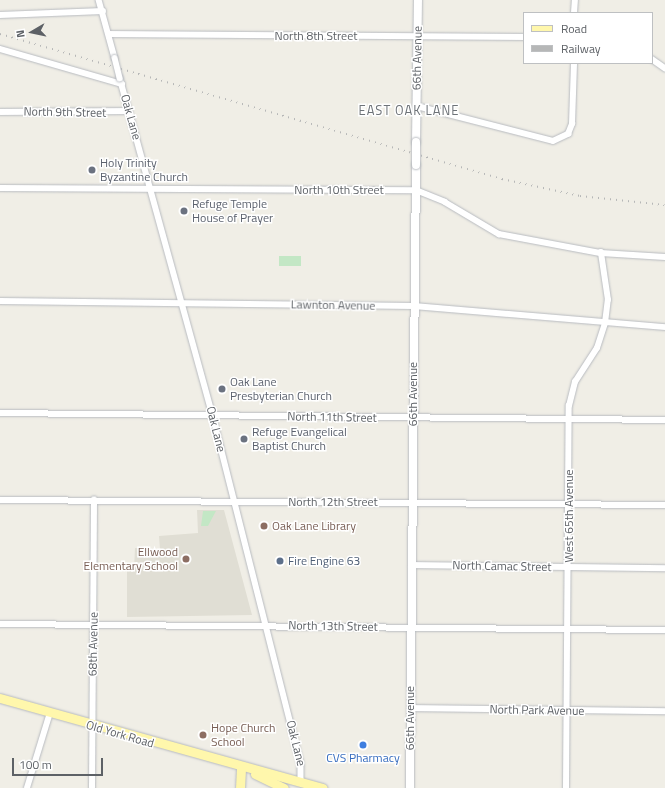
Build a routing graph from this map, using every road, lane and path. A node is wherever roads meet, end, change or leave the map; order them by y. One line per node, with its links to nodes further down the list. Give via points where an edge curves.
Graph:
1 (99, 0): 4 (street)
2 (418, 0): 8 (street, 66th Avenue)
3 (574, 0): 5 (street)
4 (103, 11): 6 (street); 7 (street)
5 (574, 12)
6 (0, 15)
7 (109, 34): 8 (street, North 8th Street); 14 (street, Oak Lane, bridge)
8 (418, 37): 9 (street, North 8th Street); 15 (street, 66th Avenue)
9 (523, 38)
10 (0, 50): 14 (street)
11 (653, 60): 13 (street)
12 (574, 64): 15 (street, via 574,107 569,132 550,141)
13 (665, 68)
14 (121, 81): 16 (street, Oak Lane)
15 (417, 106): 20 (street, 66th Avenue, bridge)
16 (129, 111): 17 (street, North 9th Street); 19 (street, Oak Lane)
17 (0, 112)
18 (0, 188): 19 (street, North 10th Street)
19 (150, 189): 20 (street, North 10th Street); 24 (street, Oak Lane)
20 (416, 190): 21 (street, North 10th Street, via 446,202 499,234); 25 (street, 66th Avenue)
21 (601, 253): 22 (street, North 10th Street); 26 (street, West 65th Avenue, via 608,300)
22 (665, 257)
23 (0, 301): 24 (street, Lawnton Avenue)
24 (182, 303): 25 (street, Lawnton Avenue); 29 (street, Oak Lane)
25 (414, 306): 26 (street, Lawnton Avenue); 30 (street, 66th Avenue)
26 (606, 323): 27 (street, Lawnton Avenue); 31 (street, West 65th Avenue, via 597,348 572,390)
27 (665, 327)
28 (0, 413): 29 (street, North 11th Street)
29 (213, 416): 30 (street, North 11th Street); 35 (street, Oak Lane)
30 (413, 418): 31 (street, North 11th Street); 36 (street, 66th Avenue)
31 (569, 419): 32 (street, North 11th Street); 37 (street, West 65th Avenue)
32 (665, 420)
33 (0, 500): 34 (street, North 12th Street)
34 (94, 500): 35 (street, North 12th Street); 43 (street, 68th Avenue)
35 (233, 502): 36 (street, North 12th Street); 44 (street, Oak Lane)
36 (413, 502): 37 (street, North 12th Street); 39 (street, 66th Avenue)
37 (569, 504): 38 (street, North 12th Street); 40 (street, West 65th Avenue)
38 (665, 505)
39 (411, 565): 40 (street, North Camac Street); 45 (street, 66th Avenue)
40 (569, 567): 41 (street, North Camac Street); 46 (street, West 65th Avenue)
41 (665, 568)
42 (0, 624): 43 (street, North 13th Street)
43 (94, 625): 44 (street, North 13th Street); 53 (street, 68th Avenue)
44 (266, 625): 45 (street, North 13th Street); 55 (street, Oak Lane, via 301,764)
45 (411, 627): 46 (street, North 13th Street); 49 (street, 66th Avenue)
46 (568, 629): 47 (street, North 13th Street); 50 (street, West 65th Avenue)
47 (665, 630)
48 (0, 698): 52 (main road, Old York Road)
49 (410, 708): 50 (street, North Park Avenue); 61 (street, 66th Avenue)
50 (566, 711): 51 (street, North Park Avenue); 62 (street, West 65th Avenue)
51 (665, 712)
52 (50, 713): 53 (main road, Old York Road); 56 (street)
53 (92, 726): 54 (main road, Old York Road); 57 (street, 68th Avenue)
54 (241, 768): 55 (main road, Old York Road); 58 (main road); 59 (main road, Old York Road)
55 (301, 782): 60 (main road, Old York Road)
56 (26, 788)
57 (92, 788)
58 (240, 788)
59 (284, 788)
60 (323, 788)
61 (410, 788)
62 (566, 788)

